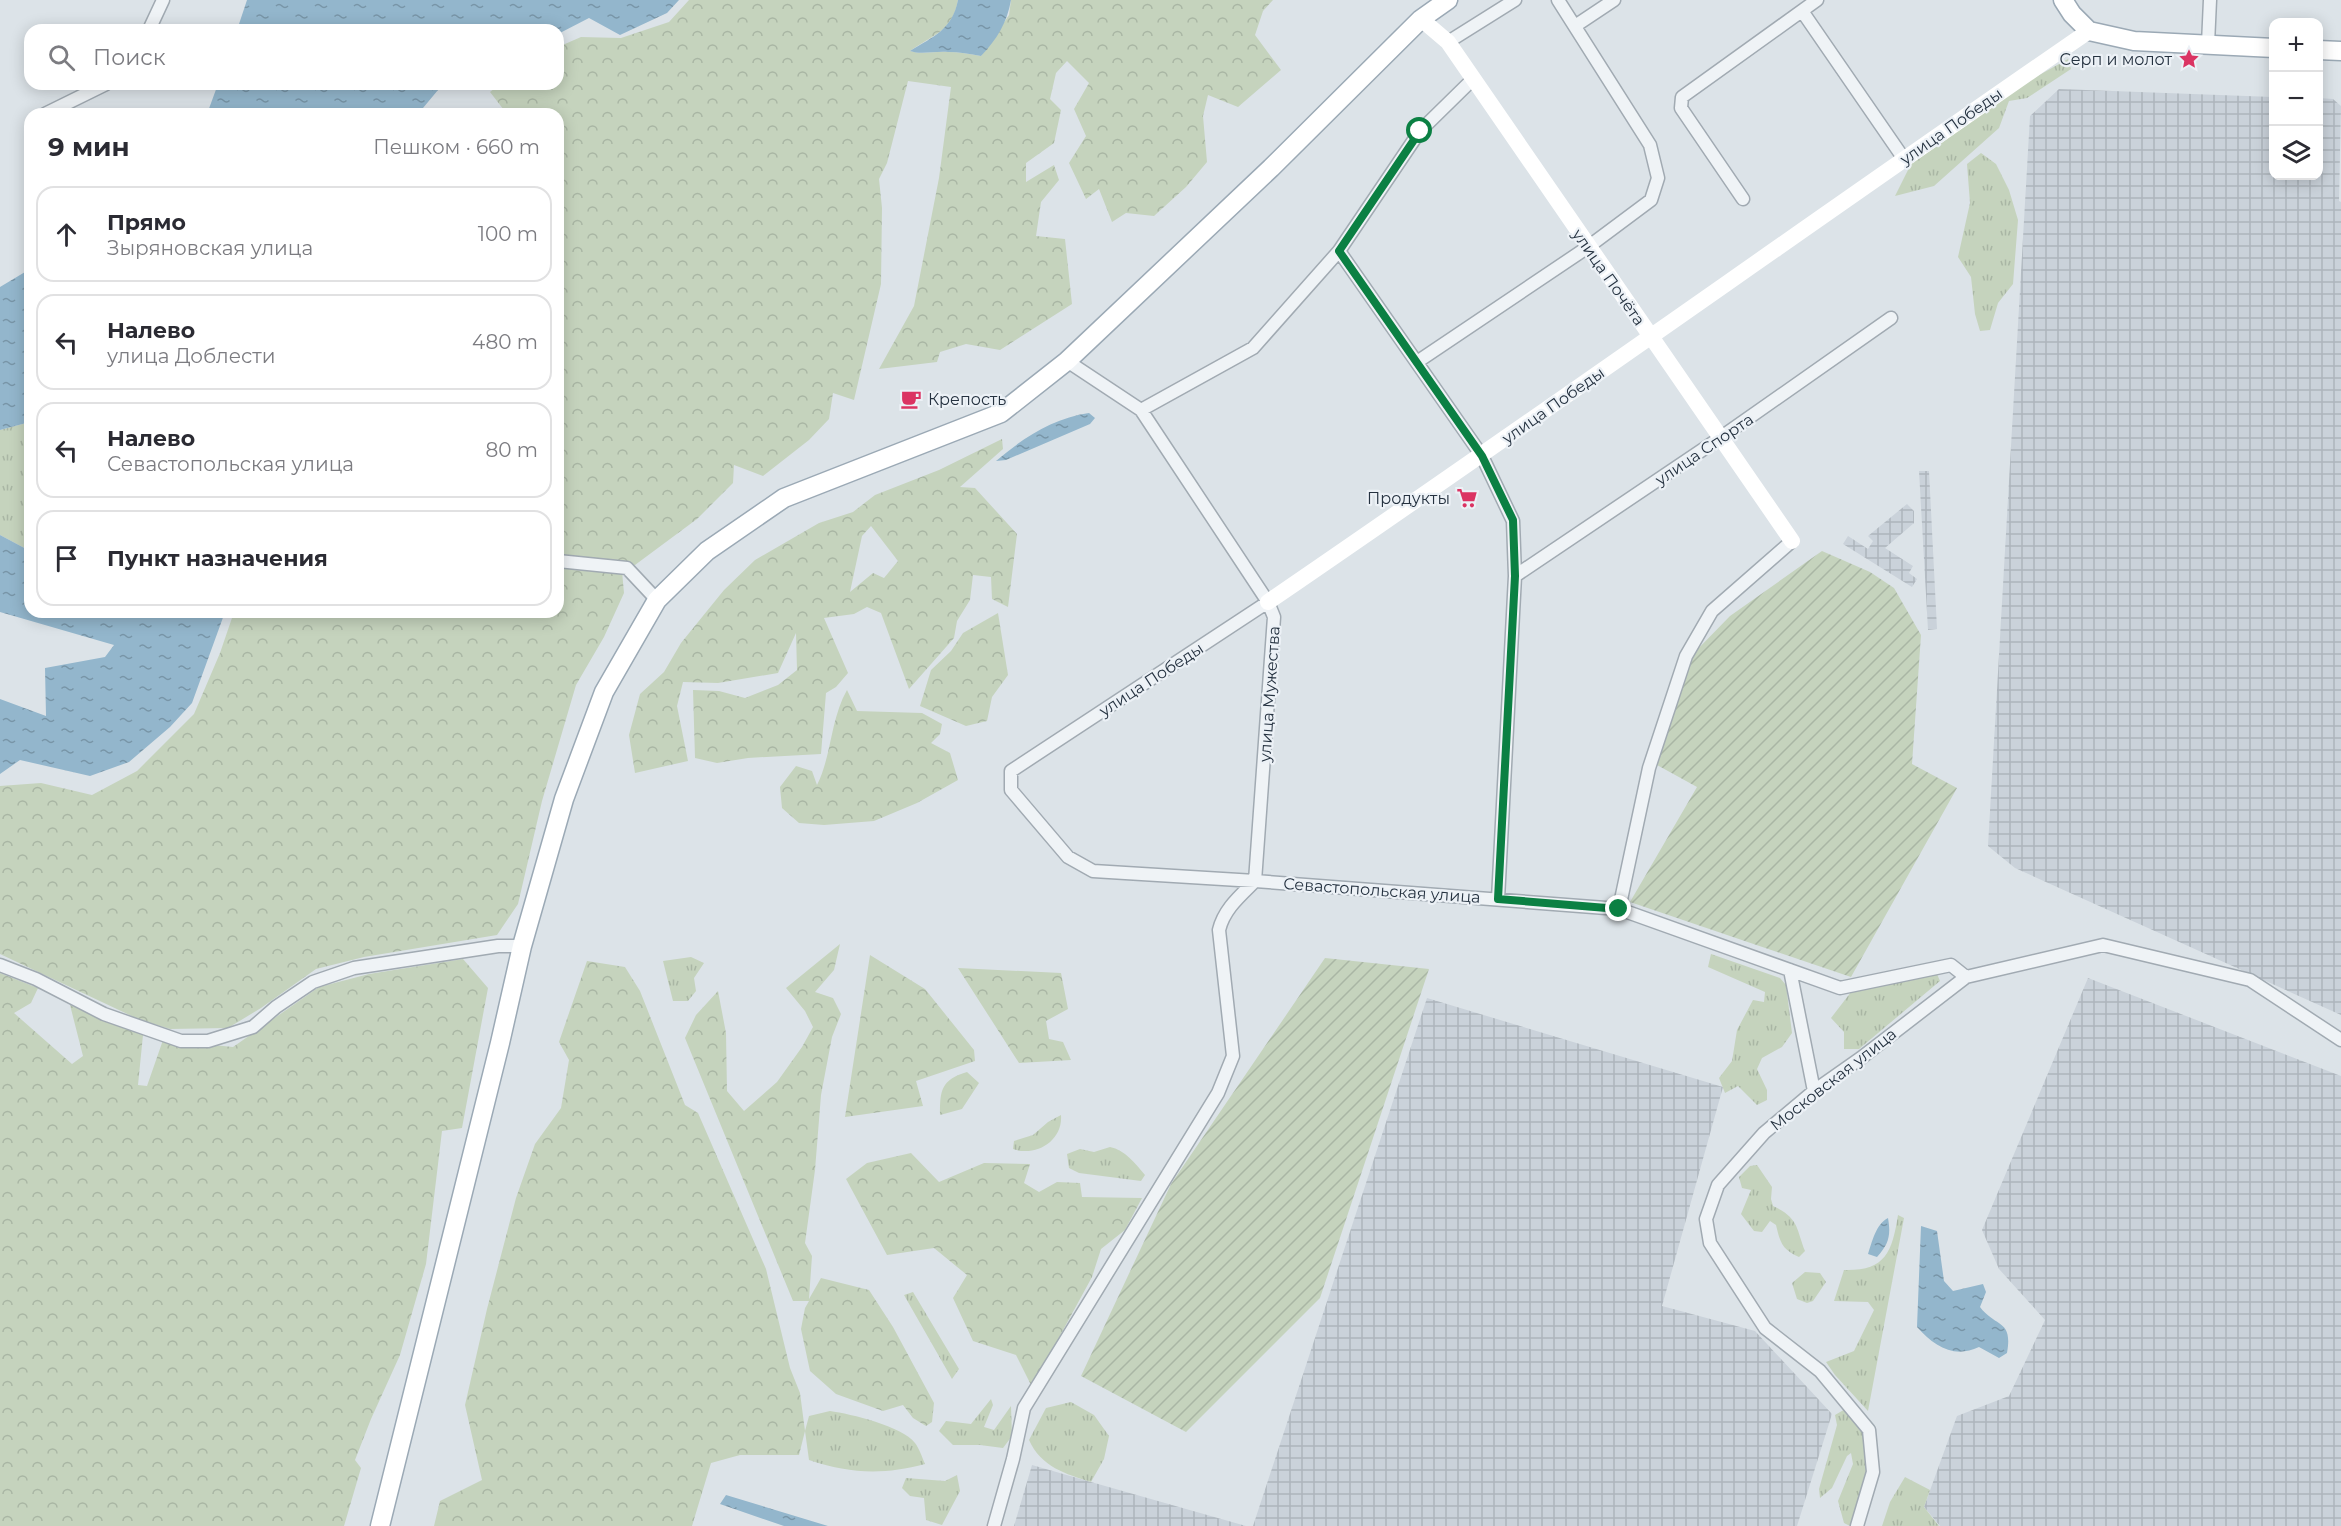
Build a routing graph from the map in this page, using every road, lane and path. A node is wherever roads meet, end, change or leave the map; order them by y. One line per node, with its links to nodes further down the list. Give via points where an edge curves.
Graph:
1 (163, 0): 11 (street)
2 (1448, 0): 10 (main road)
3 (1515, 0): 14 (street)
4 (1558, 0): 12 (street)
5 (1614, 0): 12 (street)
6 (1817, 0): 9 (street)
7 (2063, 0): 13 (main road)
8 (2210, 0): 15 (street)
9 (1802, 11): 22 (street); 23 (street, via 1682,97 1681,108)
10 (1421, 19): 14 (street, улица Почёта); 28 (main road)
11 (152, 24)
12 (1575, 26): 24 (street, via 1650,145 1659,178 1651,200)
13 (2089, 31): 15 (main road, via 2134,41); 22 (street, улица Победы)
14 (1448, 42): 19 (street, улица Почёта)
15 (2208, 44): 16 (main road)
16 (2269, 48)
17 (2323, 50): 18 (main road)
18 (2341, 51)
19 (1472, 80): 24 (street, улица Почёта); 25 (street, via 1420,131)
20 (93, 90): 21 (street)
21 (57, 108)
22 (1904, 159): 27 (street, улица Победы)
23 (1743, 199)
24 (1588, 247): 27 (street, улица Почёта); 29 (street)
25 (1339, 251): 29 (street); 30 (street, via 1253,348)
26 (1891, 318): 31 (street, улица Спорта)
27 (1650, 337): 31 (street, улица Почёта); 32 (street, улица Победы)
28 (1067, 361): 30 (street, улица Мужества); 36 (main road, via 1001,413 784,498 707,551)
29 (1417, 362): 32 (street)
30 (1141, 410): 37 (street, улица Мужества)
31 (1720, 438): 33 (street, улица Почёта); 35 (street, улица Спорта)
32 (1482, 456): 35 (street, via 1513,520); 37 (street, улица Победы)
33 (1792, 541): 41 (street, via 1712,612 1686,656 1649,768)
34 (564, 562): 36 (street, via 627,568)
35 (1515, 576): 40 (street)
36 (657, 600): 42 (main road, via 603,692 564,799)
37 (1268, 602): 38 (street, улица Победы); 39 (street, улица Мужества, via 1274,617)
38 (1011, 771): 39 (street, Севастопольская улица, via 1011,789 1068,857 1093,872)
39 (1255, 881): 40 (street, Севастопольская улица); 49 (street, via 1228,909 1219,930 1233,1056 1218,1093 1024,1408)
40 (1498, 899): 41 (street, Севастопольская улица)
41 (1619, 909): 44 (street, Севастопольская улица)
42 (522, 946): 43 (street, via 498,946 354,968 313,982 253,1027 208,1041 181,1041 104,1014); 48 (main road)
43 (0, 965)
44 (1790, 970): 45 (street, Севастопольская улица, via 1839,988 1951,965); 47 (street)
45 (1966, 977): 46 (street, via 2103,945 2250,980); 47 (street, Московская улица)
46 (2341, 1040)
47 (1814, 1091): 50 (street, Московская улица, via 1764,1133 1718,1185 1706,1219 1710,1242 1765,1328 1820,1371 1869,1431 1873,1472)
48 (380, 1526)
49 (994, 1526)
50 (1857, 1526)

